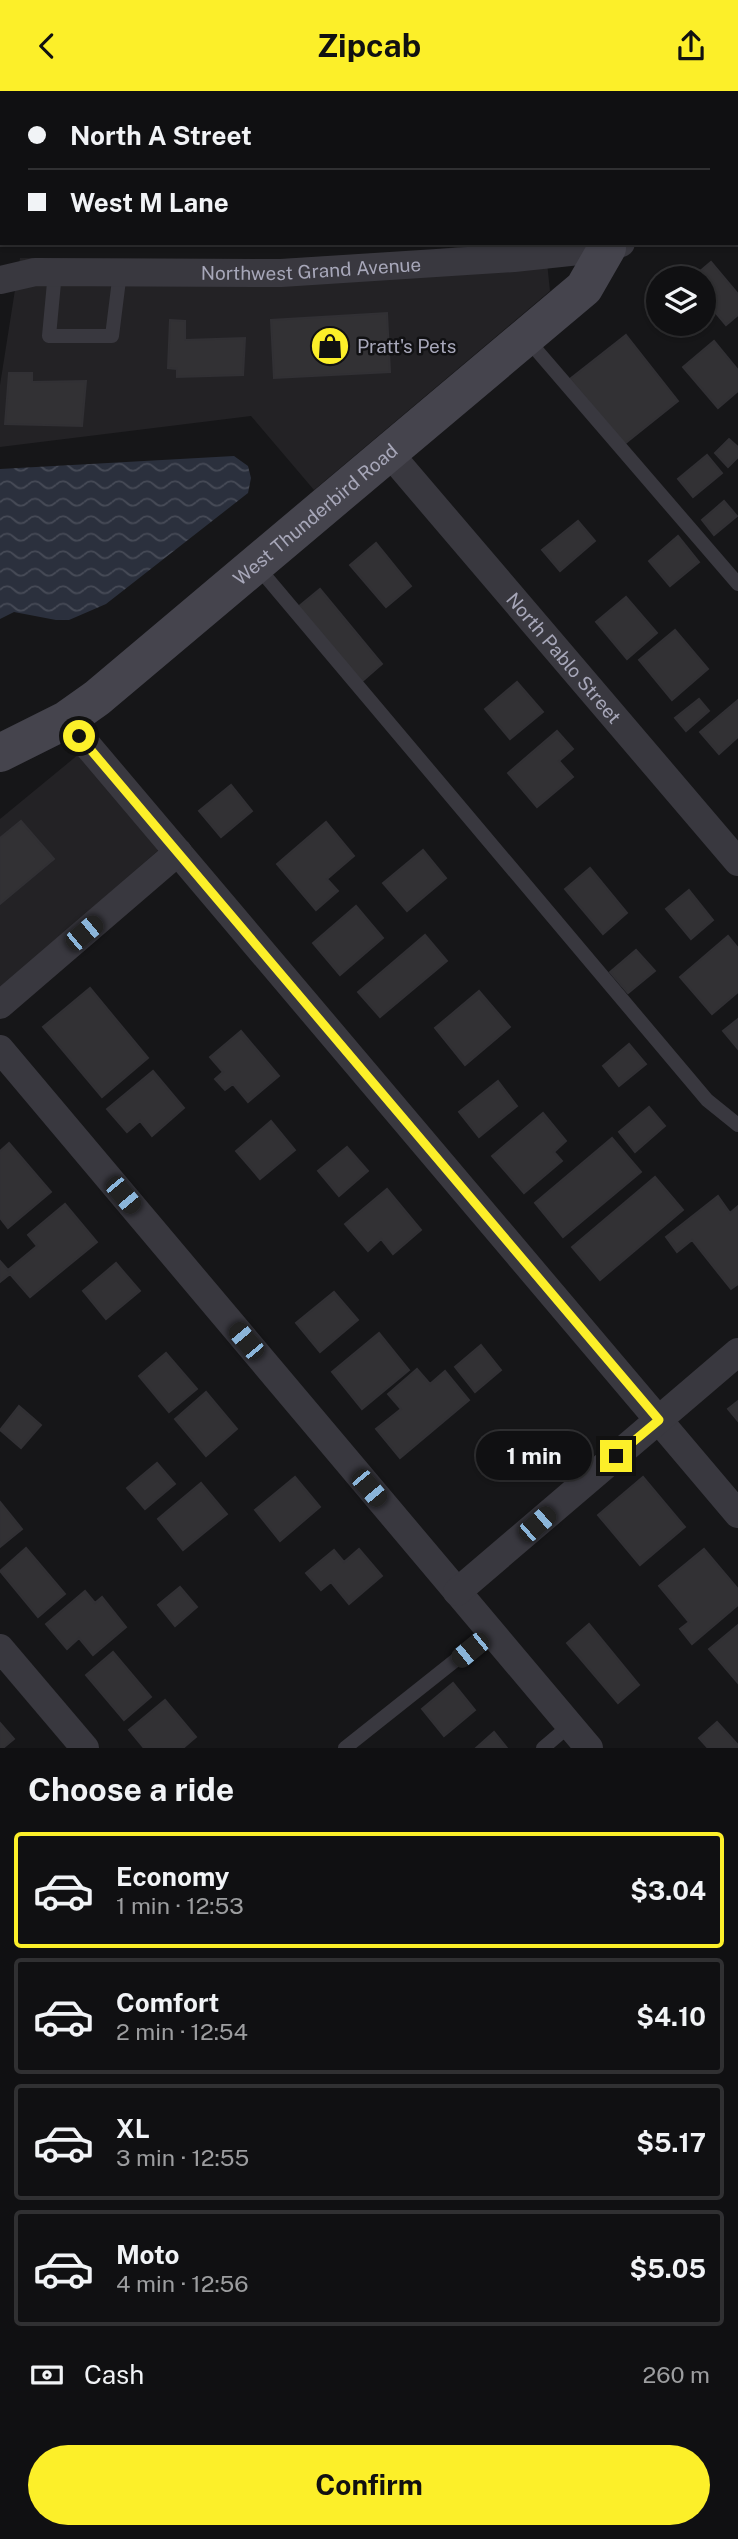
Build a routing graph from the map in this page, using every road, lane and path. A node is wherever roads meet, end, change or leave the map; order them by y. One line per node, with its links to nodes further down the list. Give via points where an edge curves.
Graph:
1 (614, 246): 3 (street, Northwest Grand Avenue, via 514,258 281,273); 5 (street, West Thunderbird Road, via 584,288)
2 (55, 272): 3 (street, Northwest Grand Avenue); 3 (lane, via 49,336 112,336); 4 (street, Northwest Grand Avenue)
3 (120, 272)
4 (0, 279)
5 (526, 338): 6 (street, West Thunderbird Road); 8 (lane)
6 (390, 454): 7 (street, West Thunderbird Road); 12 (street, North Pablo Street)
7 (256, 565): 9 (street, West Thunderbird Road); 15 (lane, via 707,1100)
8 (738, 584)
9 (66, 720): 10 (street, West Thunderbird Road); 11 (street)
10 (0, 753)
11 (178, 852): 13 (street); 17 (street)
12 (738, 862)
13 (0, 1005)
14 (0, 1049): 19 (street)
15 (738, 1125)
16 (738, 1352): 17 (street)
17 (659, 1420): 18 (street); 19 (street)
18 (738, 1514)
19 (457, 1592): 20 (street)
20 (491, 1632): 22 (street); 24 (lane)
21 (0, 1649): 23 (street)
22 (570, 1725): 25 (lane); 26 (street)
23 (85, 1748)
24 (345, 1748)
25 (543, 1748)
26 (589, 1748)

